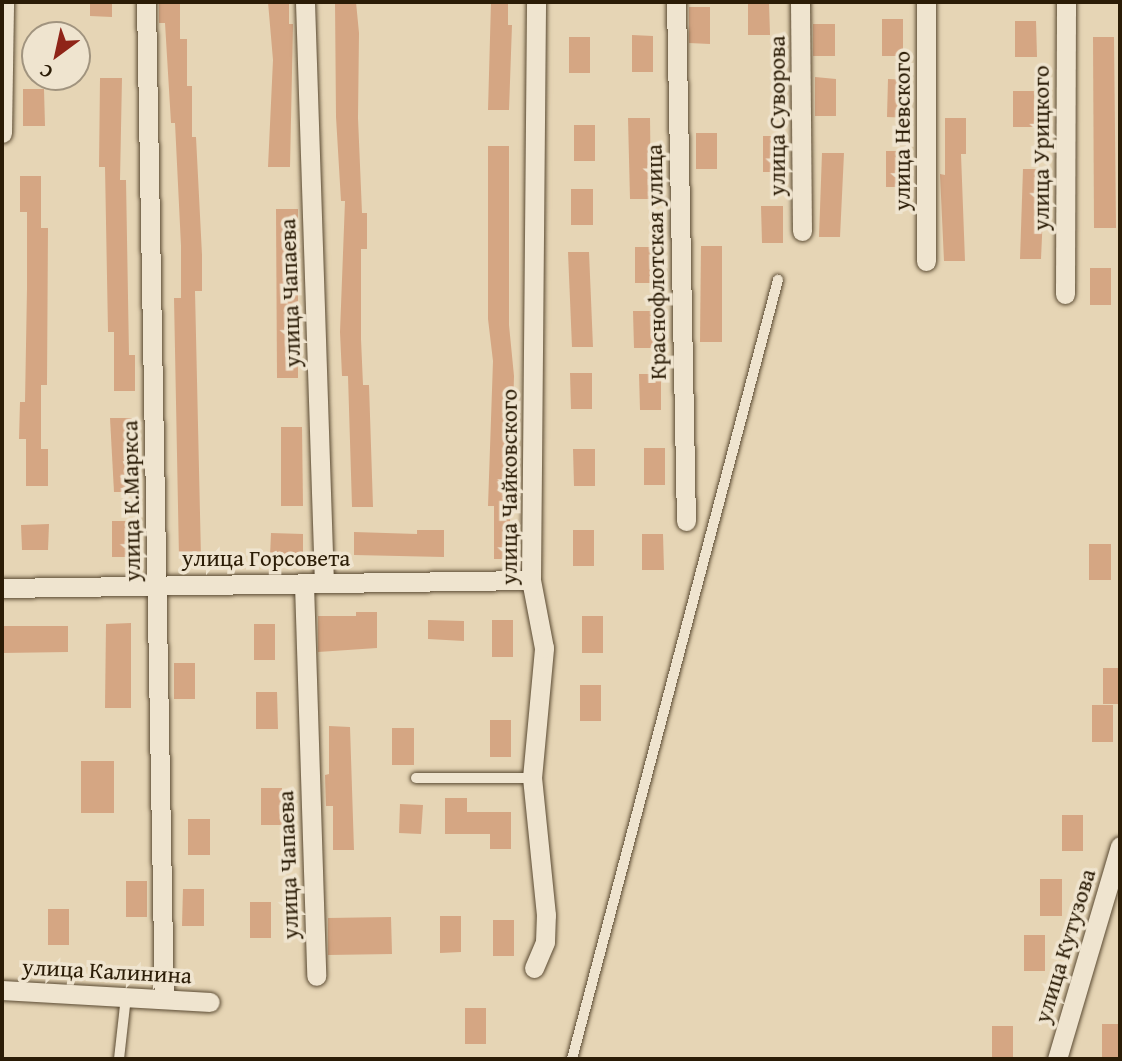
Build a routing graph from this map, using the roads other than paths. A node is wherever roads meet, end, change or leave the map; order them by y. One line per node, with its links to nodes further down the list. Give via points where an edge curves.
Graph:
1 (4, 2): 9 (street)
2 (146, 2): 16 (street, улица К.Маркса)
3 (305, 2): 17 (street, улица Чапаева)
4 (536, 2): 15 (street, улица Чайковского)
5 (676, 2): 14 (street, Краснофлотская улица)
6 (800, 2): 10 (street, улица Суворова)
7 (926, 2): 11 (street, улица Невского)
8 (1066, 2): 13 (street, улица Урицкого)
9 (2, 133)
10 (802, 231)
11 (926, 261)
12 (778, 280): 29 (lane)
13 (1065, 294)
14 (685, 521)
15 (531, 580): 17 (street, улица Горсовета); 20 (street, улица Чайковского, via 544,648)
16 (157, 583): 17 (street, улица Горсовета); 18 (street, улица Горсовета); 26 (street, улица К.Маркса)
17 (314, 584): 23 (street, улица Чапаева)
18 (2, 587)
19 (416, 778): 20 (lane)
20 (532, 778): 22 (street, улица Чайковского, via 547,915 545,942)
21 (1120, 846): 30 (street, улица Кутузова)
22 (534, 968)
23 (316, 976)
24 (2, 990): 25 (street, улица Калинина)
25 (126, 997): 26 (street, улица Калинина); 28 (lane)
26 (164, 999): 27 (street, улица Калинина)
27 (210, 1002)
28 (119, 1059)
29 (572, 1059)
30 (1057, 1059)

